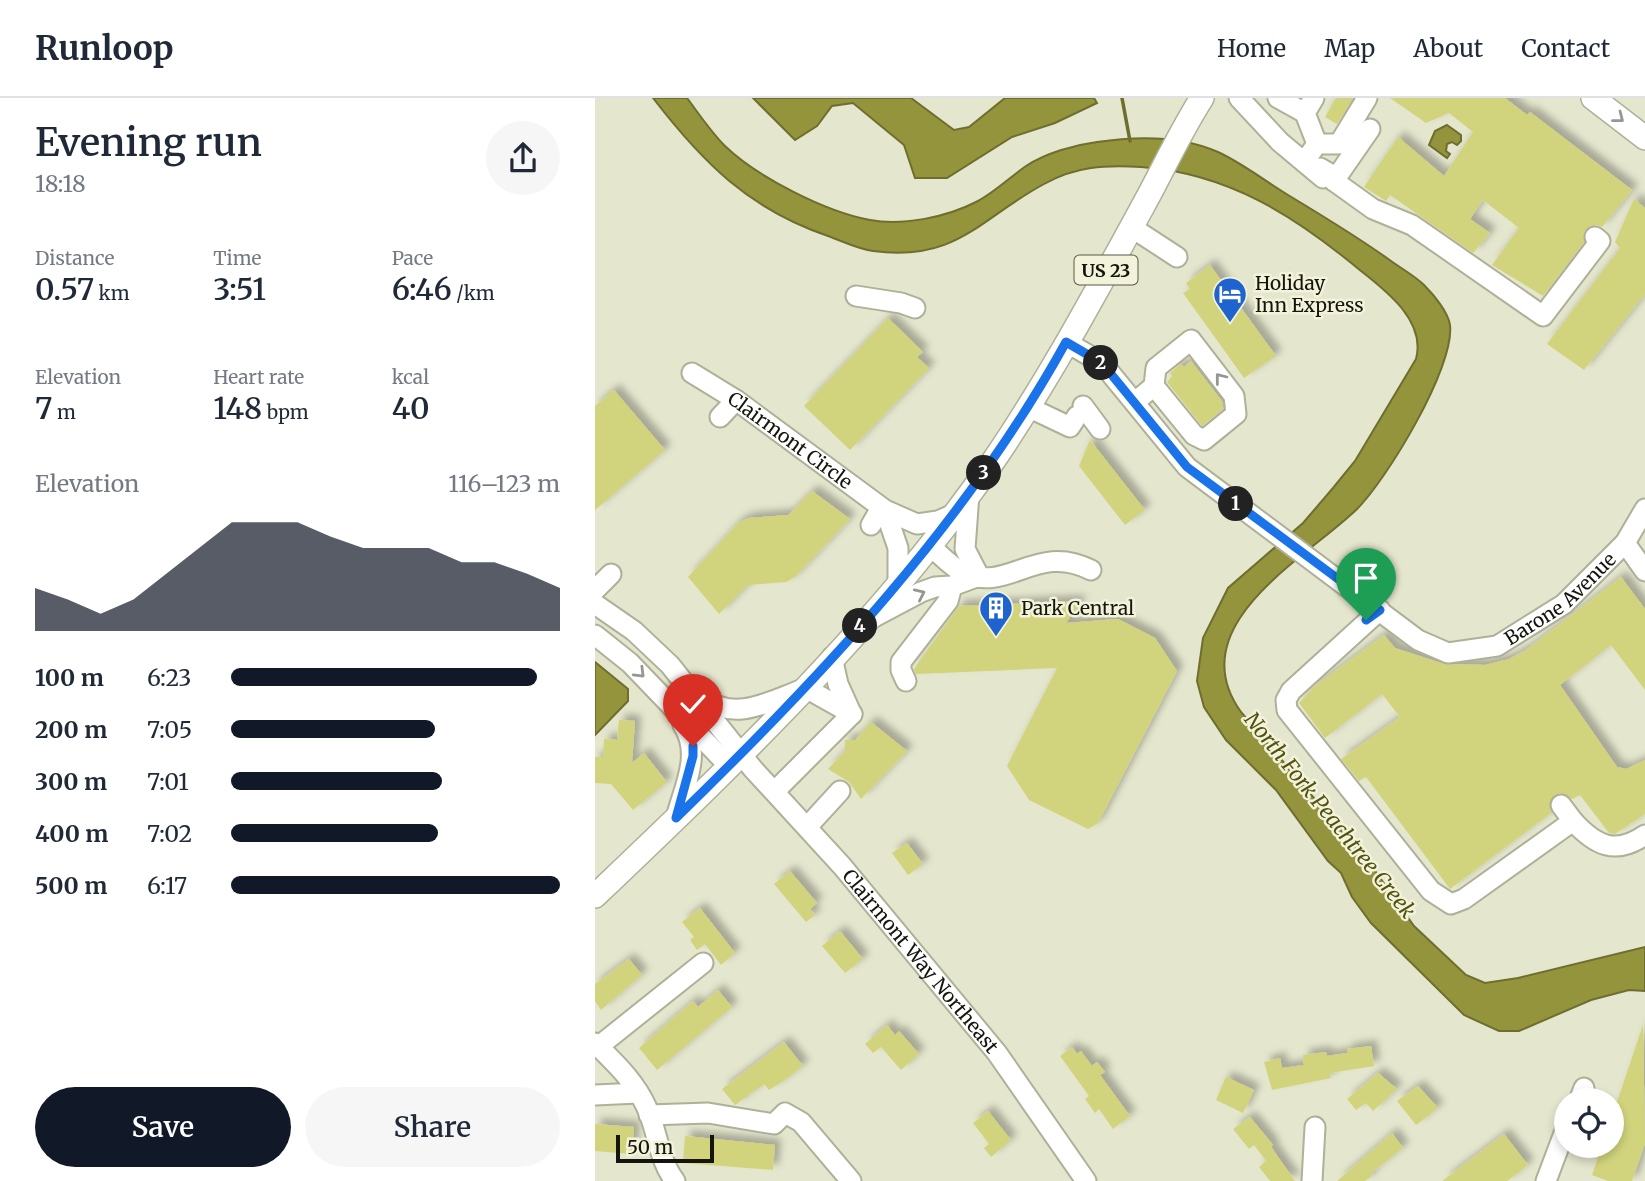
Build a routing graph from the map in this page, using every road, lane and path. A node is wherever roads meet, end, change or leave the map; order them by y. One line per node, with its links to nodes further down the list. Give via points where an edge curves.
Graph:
1 (1239, 98): 10 (street)
2 (1278, 98): 6 (street)
3 (1367, 98): 9 (street, via 1339,144)
4 (1593, 98): 8 (main road, one-way to 8)
5 (1198, 104): 12 (main road, US 23)
6 (1309, 105): 9 (street)
7 (1370, 129): 11 (street)
8 (1645, 138)
9 (1317, 144): 10 (street)
10 (1310, 166): 11 (street, via 1328,182)
11 (1334, 181): 13 (street, via 1373,209 1412,225 1543,316 1600,241)
12 (1131, 227): 14 (street); 17 (main road, US 23)
13 (1595, 237)
14 (1177, 257)
15 (856, 296): 16 (street)
16 (915, 308)
17 (1066, 342): 21 (street, Barone Avenue, via 1102,363); 22 (main road, US 23)
18 (692, 373): 20 (street, Clairmont Circle)
19 (1154, 386): 21 (street); 25 (street); 25 (street, one-way to 19, via 1204,440 1236,414 1234,396 1191,340 1156,368)
20 (736, 400): 23 (street); 29 (street, Clairmont Circle)
21 (1135, 402): 26 (street, Barone Avenue)
22 (1028, 407): 24 (street, via 1070,427 1080,411); 28 (main road, US 23)
23 (720, 417)
24 (1100, 429)
25 (1194, 435): 26 (street)
26 (1174, 451): 27 (street); 43 (street, Barone Avenue, via 1187,467)
27 (1168, 471)
28 (968, 494): 31 (main road, US 23); 38 (street, via 965,549)
29 (881, 503): 31 (street, Clairmont Circle, via 917,524); 32 (street); 39 (street, via 898,548)
30 (1645, 509): 33 (street, Barone Avenue)
31 (954, 514): 34 (main road, US 23)
32 (871, 525)
33 (1625, 543): 36 (street); 43 (street, Barone Avenue, via 1564,604 1490,655 1448,653 1418,640)
34 (930, 546): 38 (street, via 964,573); 39 (main road, US 23)
35 (1091, 570): 38 (street, via 1061,559 1005,576)
36 (1645, 570)
37 (611, 574): 41 (street)
38 (979, 576): 40 (street)
39 (898, 584): 44 (main road, US 23)
40 (952, 586): 44 (street, one-way to 40, via 921,592); 48 (street, via 948,601 901,662)
41 (595, 590)
42 (595, 604): 47 (street, via 634,631)
43 (1380, 610): 57 (street, via 1291,691 1287,710 1431,891 1451,904 1464,899 1567,813 1586,836 1605,847 1635,842)
44 (864, 623): 46 (main road, US 23)
45 (595, 635): 50 (street, one-way to 50, via 630,663)
46 (832, 657): 49 (main road, US 23); 51 (street)
47 (682, 678): 49 (street, via 710,703 730,710 748,709); 52 (street)
48 (906, 681)
49 (801, 690): 51 (street); 52 (main road, US 23)
50 (671, 707): 52 (street); 55 (street, via 693,746)
51 (852, 714): 53 (street)
52 (734, 759): 53 (street, Clairmont Way Northeast); 55 (main road, US 23)
53 (775, 791): 56 (street, Clairmont Way Northeast)
54 (841, 791): 56 (street)
55 (676, 818): 58 (main road, US 23)
56 (808, 826): 68 (street, Clairmont Way Northeast, via 997,1054)
57 (1645, 835)
58 (595, 896)
59 (703, 963): 60 (street)
60 (597, 1044): 61 (street)
61 (638, 1093): 62 (street); 63 (street)
62 (595, 1095)
63 (649, 1115): 66 (street, via 665,1168); 67 (street, via 708,1113 774,1124 785,1113 801,1122)
64 (1315, 1127): 69 (street)
65 (1555, 1158): 70 (street)
66 (675, 1181)
67 (851, 1181)
68 (1086, 1181)
69 (1312, 1181)
70 (1546, 1181)

